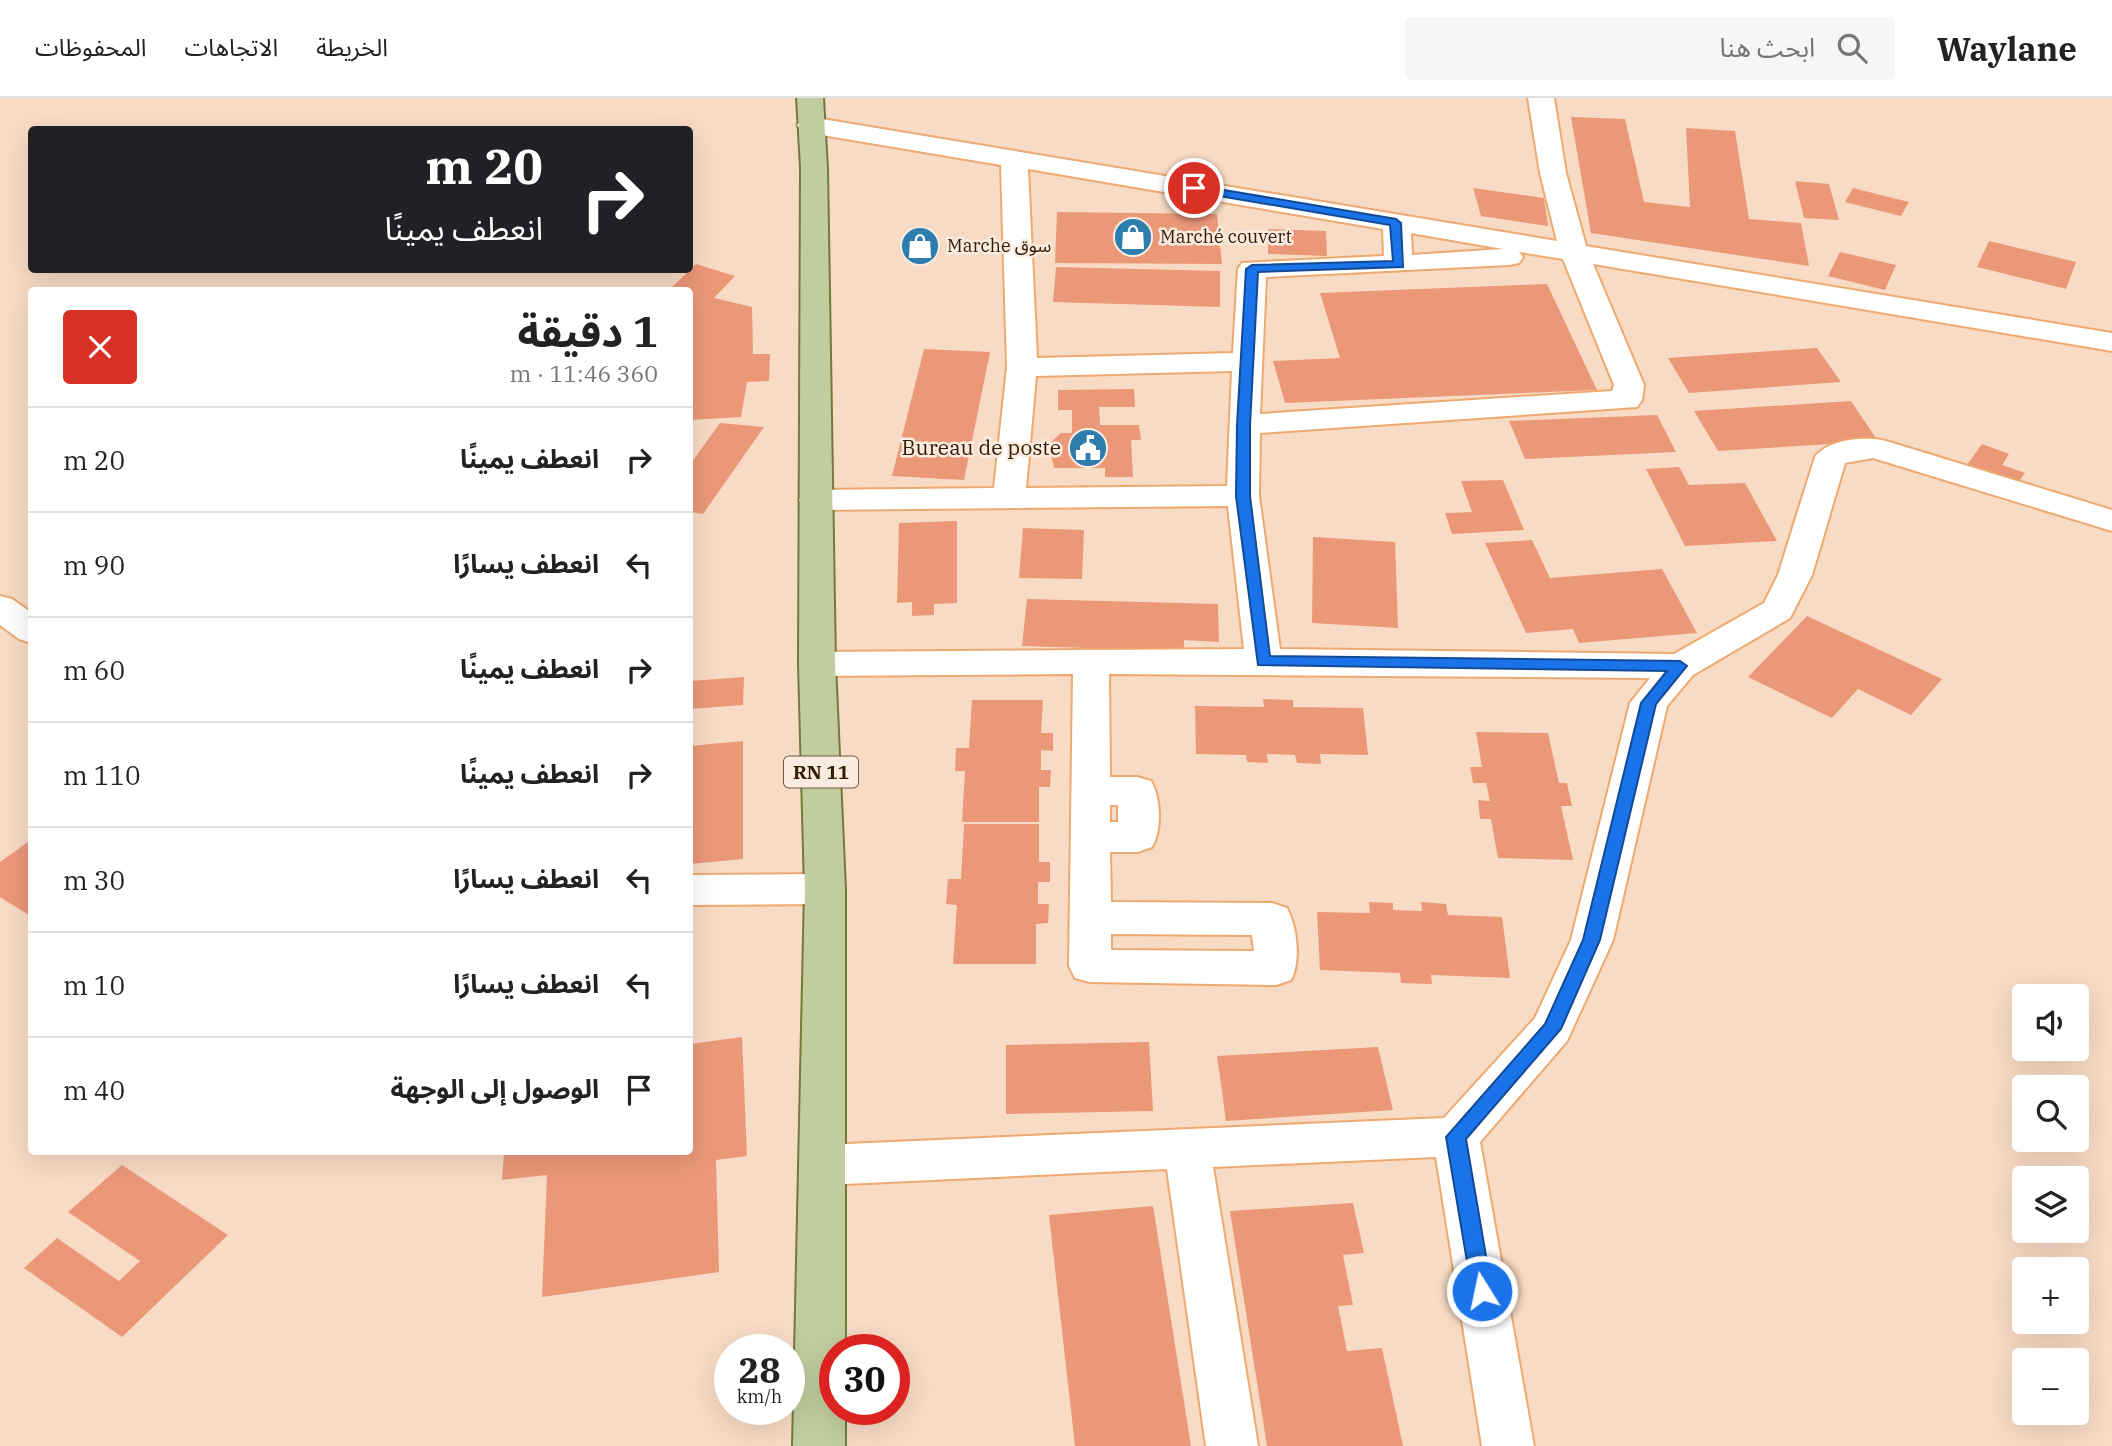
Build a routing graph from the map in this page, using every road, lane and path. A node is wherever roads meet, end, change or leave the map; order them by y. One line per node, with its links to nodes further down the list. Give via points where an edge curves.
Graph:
1 (1541, 98): 5 (street, via 1553,173)
2 (810, 111): 3 (street); 13 (main road, RN 11)
3 (1013, 157): 4 (street); 9 (street)
4 (1396, 223): 5 (street); 6 (street)
5 (1574, 252): 6 (street); 7 (street); 10 (street, via 1629,385 1626,400)
6 (1399, 264): 8 (street, via 1252,269)
7 (2112, 342)
8 (1248, 362): 9 (street); 10 (street)
9 (1022, 368): 12 (street)
10 (1244, 425): 11 (street)
11 (1243, 496): 12 (street); 17 (street)
12 (1010, 498): 13 (street)
13 (816, 500): 19 (main road, RN 11)
14 (2112, 521): 20 (street, via 1875,448 1831,457 1795,575 1778,610)
15 (0, 607): 16 (street)
16 (28, 628)
17 (1263, 661): 18 (street); 20 (street)
18 (1090, 662): 19 (street); 23 (street)
19 (817, 664): 21 (main road, RN 11)
20 (1680, 666): 24 (street, via 1649,703 1592,940 1552,1029)
21 (825, 889): 22 (street); 26 (main road, RN 11)
22 (693, 890)
23 (1091, 918)
24 (1456, 1137): 25 (street); 29 (street)
25 (1187, 1149): 26 (street); 28 (street)
26 (823, 1165): 27 (main road, RN 11)
27 (819, 1446)
28 (1232, 1446)
29 (1508, 1446)

